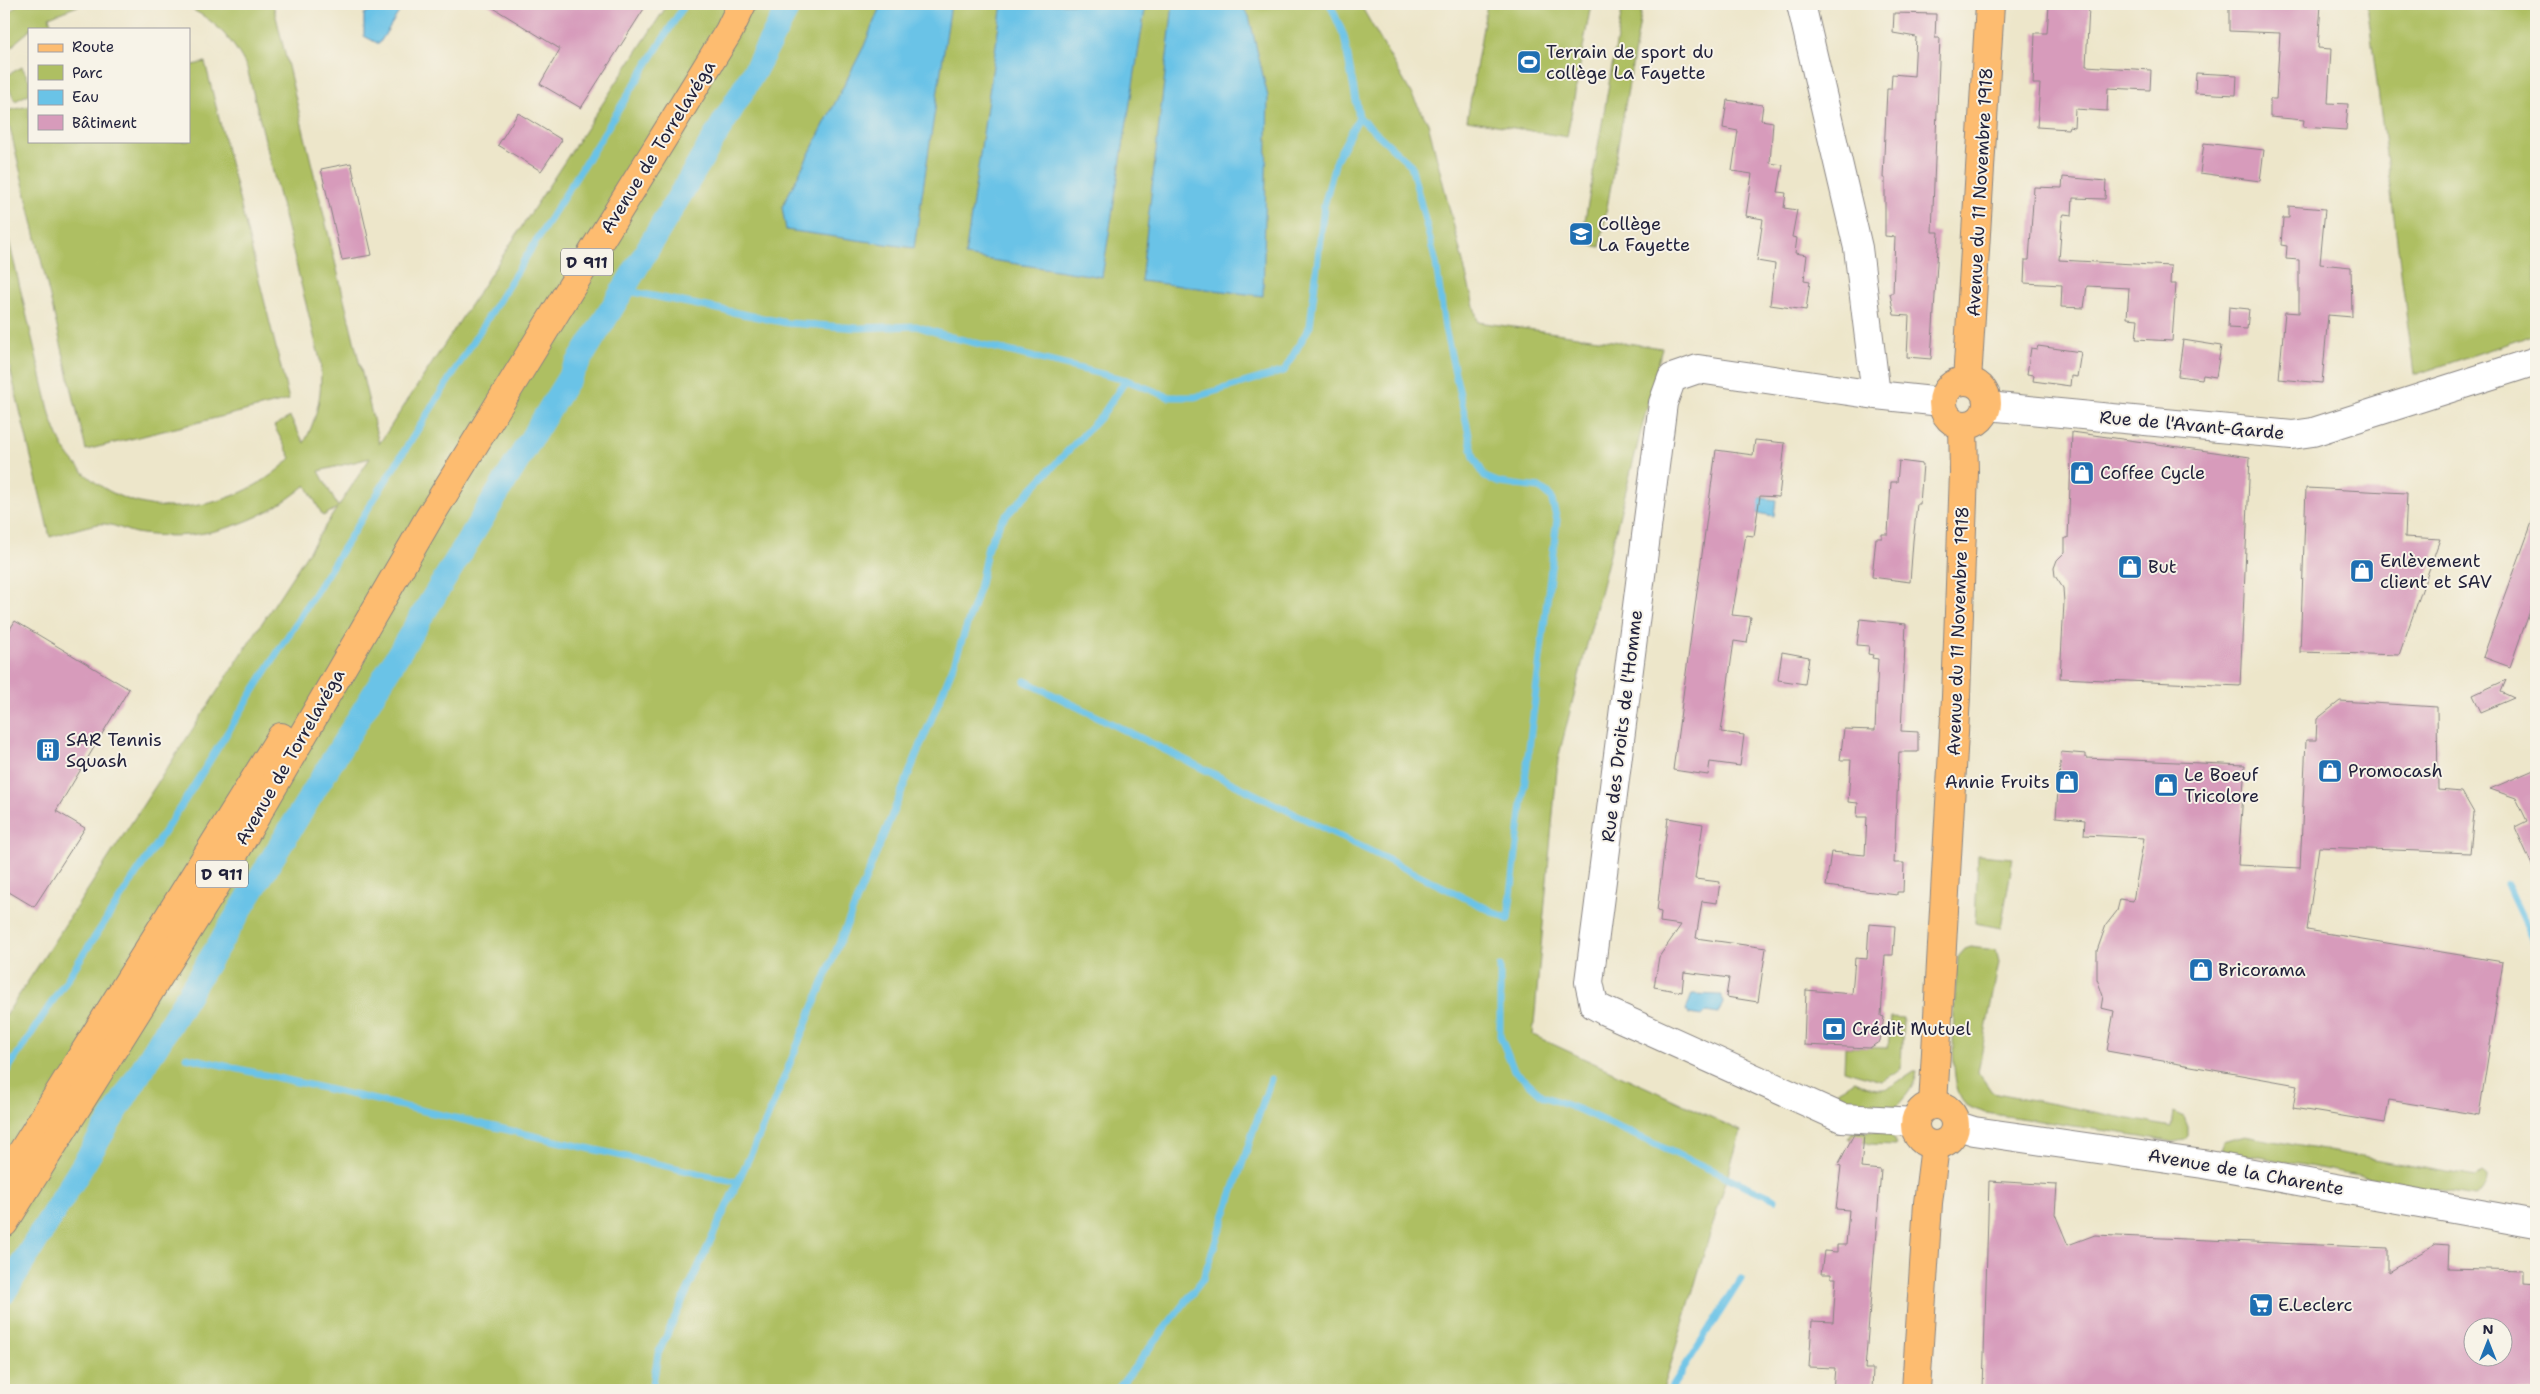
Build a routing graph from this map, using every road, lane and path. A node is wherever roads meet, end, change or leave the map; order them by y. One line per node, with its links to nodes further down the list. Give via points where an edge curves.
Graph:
1 (742, 4): 10 (main road, Avenue de Torrelavéga / D 911, via 729,31)
2 (1801, 4): 6 (street, via 1858,248)
3 (1990, 4): 5 (main road, Avenue du 11 Novembre 1918)
4 (2536, 361): 8 (street, Rue de l'Avant-Garde, via 2374,414 2292,435)
5 (1967, 381): 7 (main road, via 1948,389); 8 (main road, via 1980,386)
6 (1876, 395): 7 (street, Rue des Droits de l'Homme); 11 (street, Rue des Droits de l'Homme, via 1698,369 1672,378 1664,403 1589,982 1594,1005 1620,1019 1842,1118)
7 (1942, 402): 9 (main road, via 1948,418)
8 (1987, 406): 9 (main road, via 1982,418)
9 (1963, 426): 11 (main road, Avenue du 11 Novembre 1918, via 1956,697)
10 (428, 518): 14 (main road, Avenue de Torrelavéga / D 911, via 298,710); 15 (main road, Avenue de Torrelavéga / D 911, via 213,890)
11 (1924, 1114): 12 (main road, via 1946,1108); 13 (main road, via 1915,1129 1921,1140)
12 (1955, 1125): 13 (main road, via 1951,1138); 16 (street, Avenue de la Charente, via 1981,1132 2203,1164)
13 (1935, 1146): 17 (main road)
14 (4, 1181)
15 (4, 1223)
16 (2536, 1224)
17 (1916, 1390)

